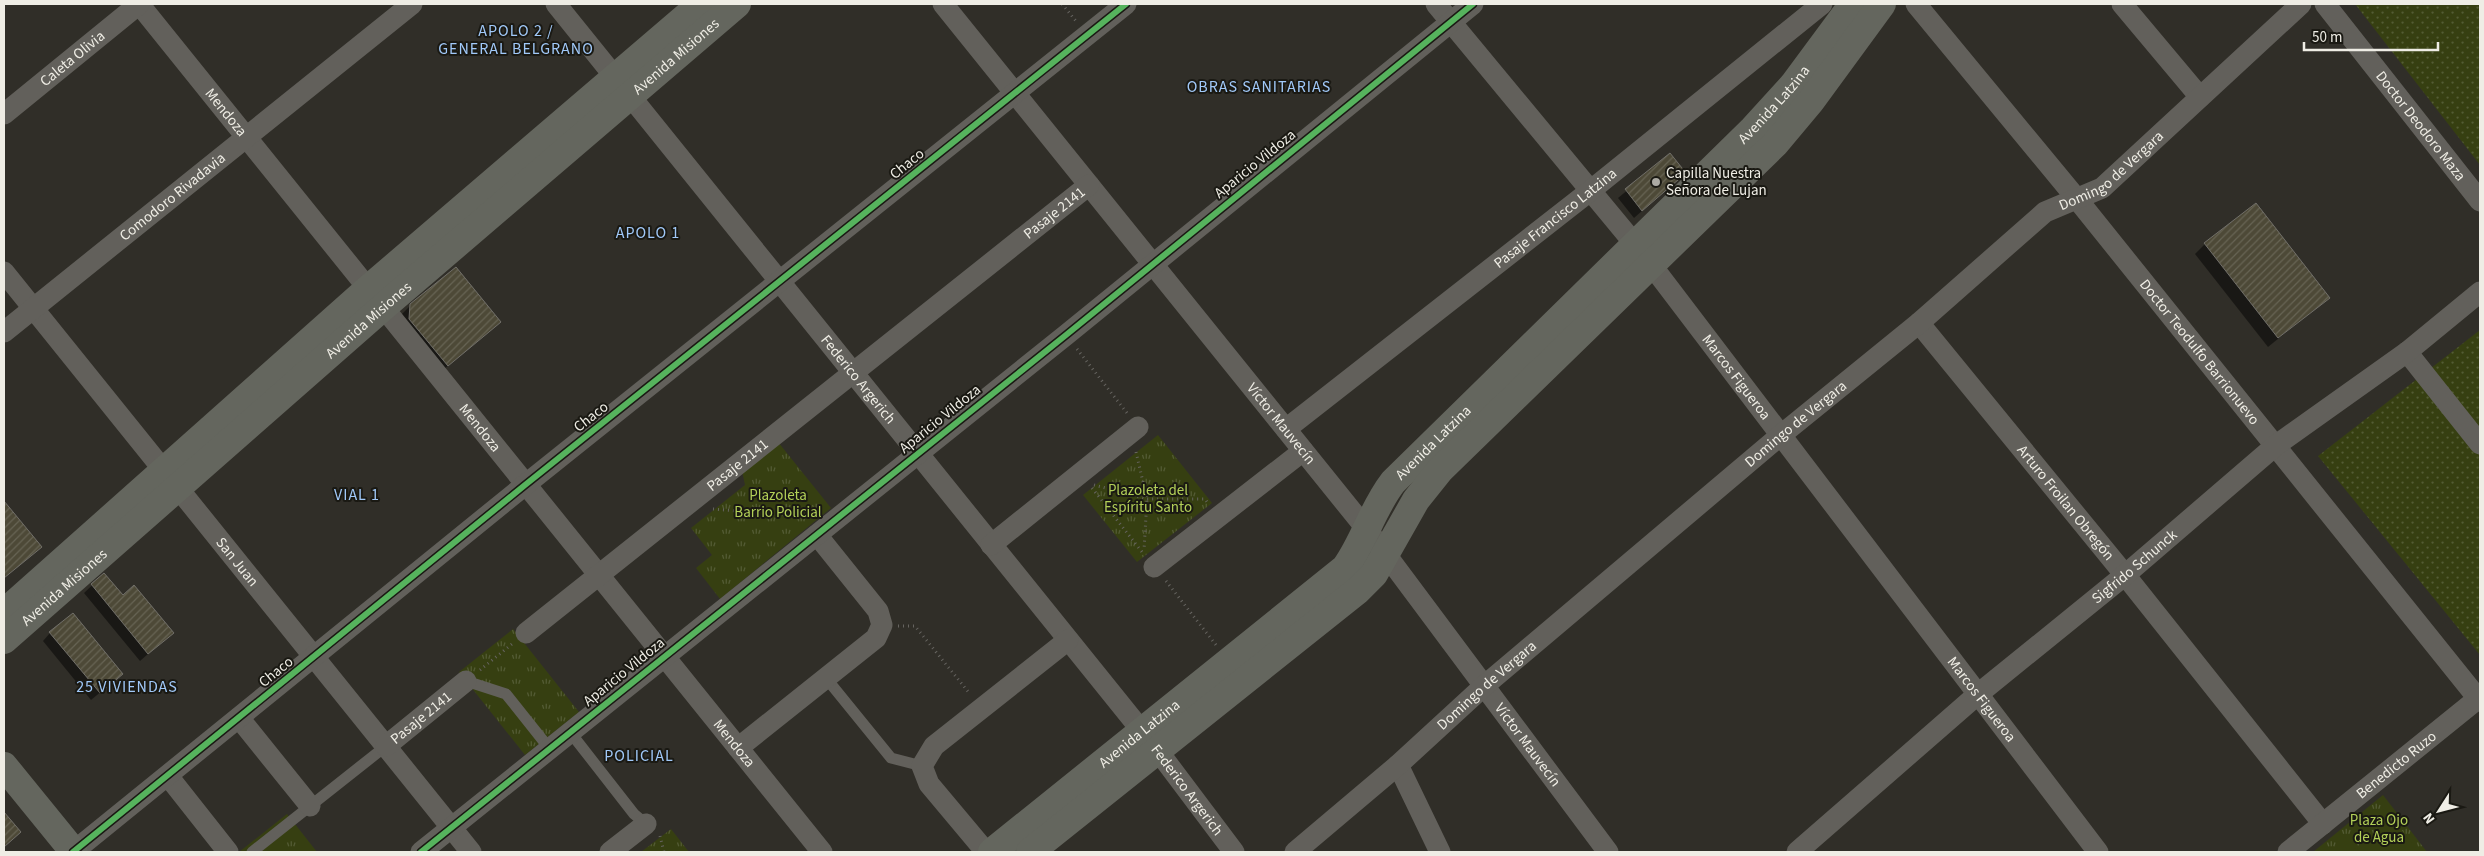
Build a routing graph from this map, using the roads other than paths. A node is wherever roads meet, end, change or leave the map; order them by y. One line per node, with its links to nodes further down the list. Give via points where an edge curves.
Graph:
1 (139, 4): 21 (street, Caleta Olivia); 22 (street, Mendoza)
2 (412, 4): 22 (street, Comodoro Rivadavia)
3 (556, 4): 18 (street, Federico Argerich)
4 (700, 4): 18 (street, Avenida Misiones)
5 (736, 4): 18 (street, Avenida Misiones)
6 (943, 4): 19 (street, Víctor Mauvecín)
7 (1126, 4): 19 (street, Chaco)
8 (1436, 4): 17 (street, Marcos Figueroa)
9 (1473, 4): 17 (street, Aparicio Vildoza)
10 (1822, 4): 24 (street, Pasaje Francisco Latzina)
11 (1853, 4): 27 (street, Avenida Latzina, via 1793,85)
12 (1882, 4): 27 (street, Avenida Latzina, via 1775,144)
13 (1916, 4): 25 (street, Doctor Teodulfo Barrionuevo)
14 (2122, 4): 20 (street)
15 (2301, 4): 20 (street, Domingo de Vergara)
16 (2325, 4): 26 (street, Doctor Deodoro Maza)
17 (1451, 22): 24 (street, Marcos Figueroa); 28 (street, Aparicio Vildoza)
18 (623, 86): 30 (street, Federico Argerich); 32 (street, Avenida Misiones)
19 (1015, 93): 23 (street, Víctor Mauvecín); 30 (street, Chaco)
20 (2200, 97): 25 (street, Domingo de Vergara, via 2102,188)
21 (4, 114)
22 (246, 137): 32 (street, Mendoza); 33 (street, Comodoro Rivadavia)
23 (1089, 185): 28 (street, Víctor Mauvecín); 37 (street, Pasaje 2141)
24 (1590, 192): 27 (street, Marcos Figueroa); 39 (street, Pasaje Francisco Latzina)
25 (2078, 199): 34 (street, Domingo de Vergara, via 2045,212); 42 (street, Doctor Teodulfo Barrionuevo)
26 (2480, 201)
27 (1643, 255): 40 (street, Marcos Figueroa); 47 (street, Avenida Latzina, via 1393,482 1379,500); 50 (street, Avenida Latzina, via 1440,470 1416,500)
28 (1152, 263): 39 (street, Víctor Mauvecín); 44 (street, Aparicio Vildoza)
29 (4, 272): 33 (street, San Juan)
30 (780, 282): 37 (street, Federico Argerich); 46 (street, Chaco)
31 (2480, 292): 36 (street, Sigfrido Schunck)
32 (374, 299): 45 (street, Avenida Misiones); 46 (street, Mendoza)
33 (33, 309): 35 (street, Comodoro Rivadavia); 45 (street, San Juan)
34 (1919, 323): 40 (street, Domingo de Vergara); 53 (street, Arturo Froilan Obregón)
35 (4, 332)
36 (2407, 352): 41 (street); 42 (street, Sigfrido Schunck)
37 (852, 372): 44 (street, Federico Argerich); 52 (street, Pasaje 2141)
38 (1138, 426): 49 (street)
39 (1286, 429): 43 (street, Víctor Mauvecín)
40 (1781, 435): 62 (street, Domingo de Vergara); 63 (street, Marcos Figueroa)
41 (2480, 444)
42 (2275, 446): 53 (street, Sigfrido Schunck); 64 (street, Doctor Teodulfo Barrionuevo)
43 (1303, 451): 47 (street, Víctor Mauvecín); 51 (street)
44 (917, 453): 48 (street, Aparicio Vildoza); 49 (street, Federico Argerich)
45 (171, 479): 54 (street, Avenida Misiones); 56 (street, Avenida Misiones); 59 (street, San Juan)
46 (525, 485): 52 (street, Mendoza); 59 (street, Chaco)
47 (1365, 528): 50 (street, Víctor Mauvecín); 67 (street, Avenida Latzina, via 1360,547 1345,568 1229,662)
48 (817, 535): 58 (street, Aparicio Vildoza); 60 (street, via 878,611 882,625 876,638)
49 (991, 545): 57 (street, Federico Argerich)
50 (1386, 555): 62 (street, Víctor Mauvecín); 67 (street, Avenida Latzina, via 1374,574 1357,591)
51 (1154, 567)
52 (598, 575): 55 (street, Pasaje 2141); 58 (street, Mendoza)
53 (2125, 575): 63 (street, Sigfrido Schunck); 77 (street, Arturo Froilan Obregón)
54 (4, 613)
55 (526, 633)
56 (4, 640)
57 (1068, 640): 67 (street, Federico Argerich); 73 (street, via 934,746)
58 (663, 656): 66 (street, Aparicio Vildoza); 70 (street, Mendoza)
59 (314, 657): 65 (street, Chaco); 68 (street, San Juan)
60 (826, 678): 70 (street); 73 (lane, via 891,758)
61 (466, 681): 68 (street, Pasaje 2141); 69 (lane, via 506,694)
62 (1484, 686): 71 (street, Domingo de Vergara); 92 (street, Víctor Mauvecín)
63 (1977, 695): 93 (street, Sigfrido Schunck); 94 (street, Marcos Figueroa)
64 (2480, 699): 77 (street, Benedicto Ruzo)
65 (240, 718): 74 (street, Chaco); 75 (street)
66 (570, 732): 69 (street, Aparicio Vildoza); 76 (lane, via 634,814)
67 (1150, 741): 87 (street, Avenida Latzina); 88 (street, Avenida Latzina); 89 (street, Federico Argerich)
68 (386, 746): 75 (lane); 78 (street, San Juan)
69 (549, 748): 78 (street, Aparicio Vildoza)
70 (738, 748): 79 (street, Mendoza)
71 (1398, 765): 90 (street, Domingo de Vergara); 91 (street)
72 (4, 766): 80 (street)
73 (922, 766): 86 (street, via 929,784)
74 (168, 776): 80 (street, Chaco); 81 (street)
75 (310, 806): 82 (lane)
76 (646, 824): 85 (street)
77 (2323, 824): 95 (street, Benedicto Ruzo)
78 (452, 828): 83 (street, Aparicio Vildoza); 84 (street, San Juan)
79 (812, 849)
80 (73, 852)
81 (228, 852)
82 (252, 852)
83 (421, 852)
84 (471, 852)
85 (610, 852)
86 (986, 852)
87 (992, 852)
88 (1030, 852)
89 (1234, 852)
90 (1295, 852)
91 (1440, 852)
92 (1608, 852)
93 (1797, 852)
94 (2098, 852)
95 (2288, 852)

